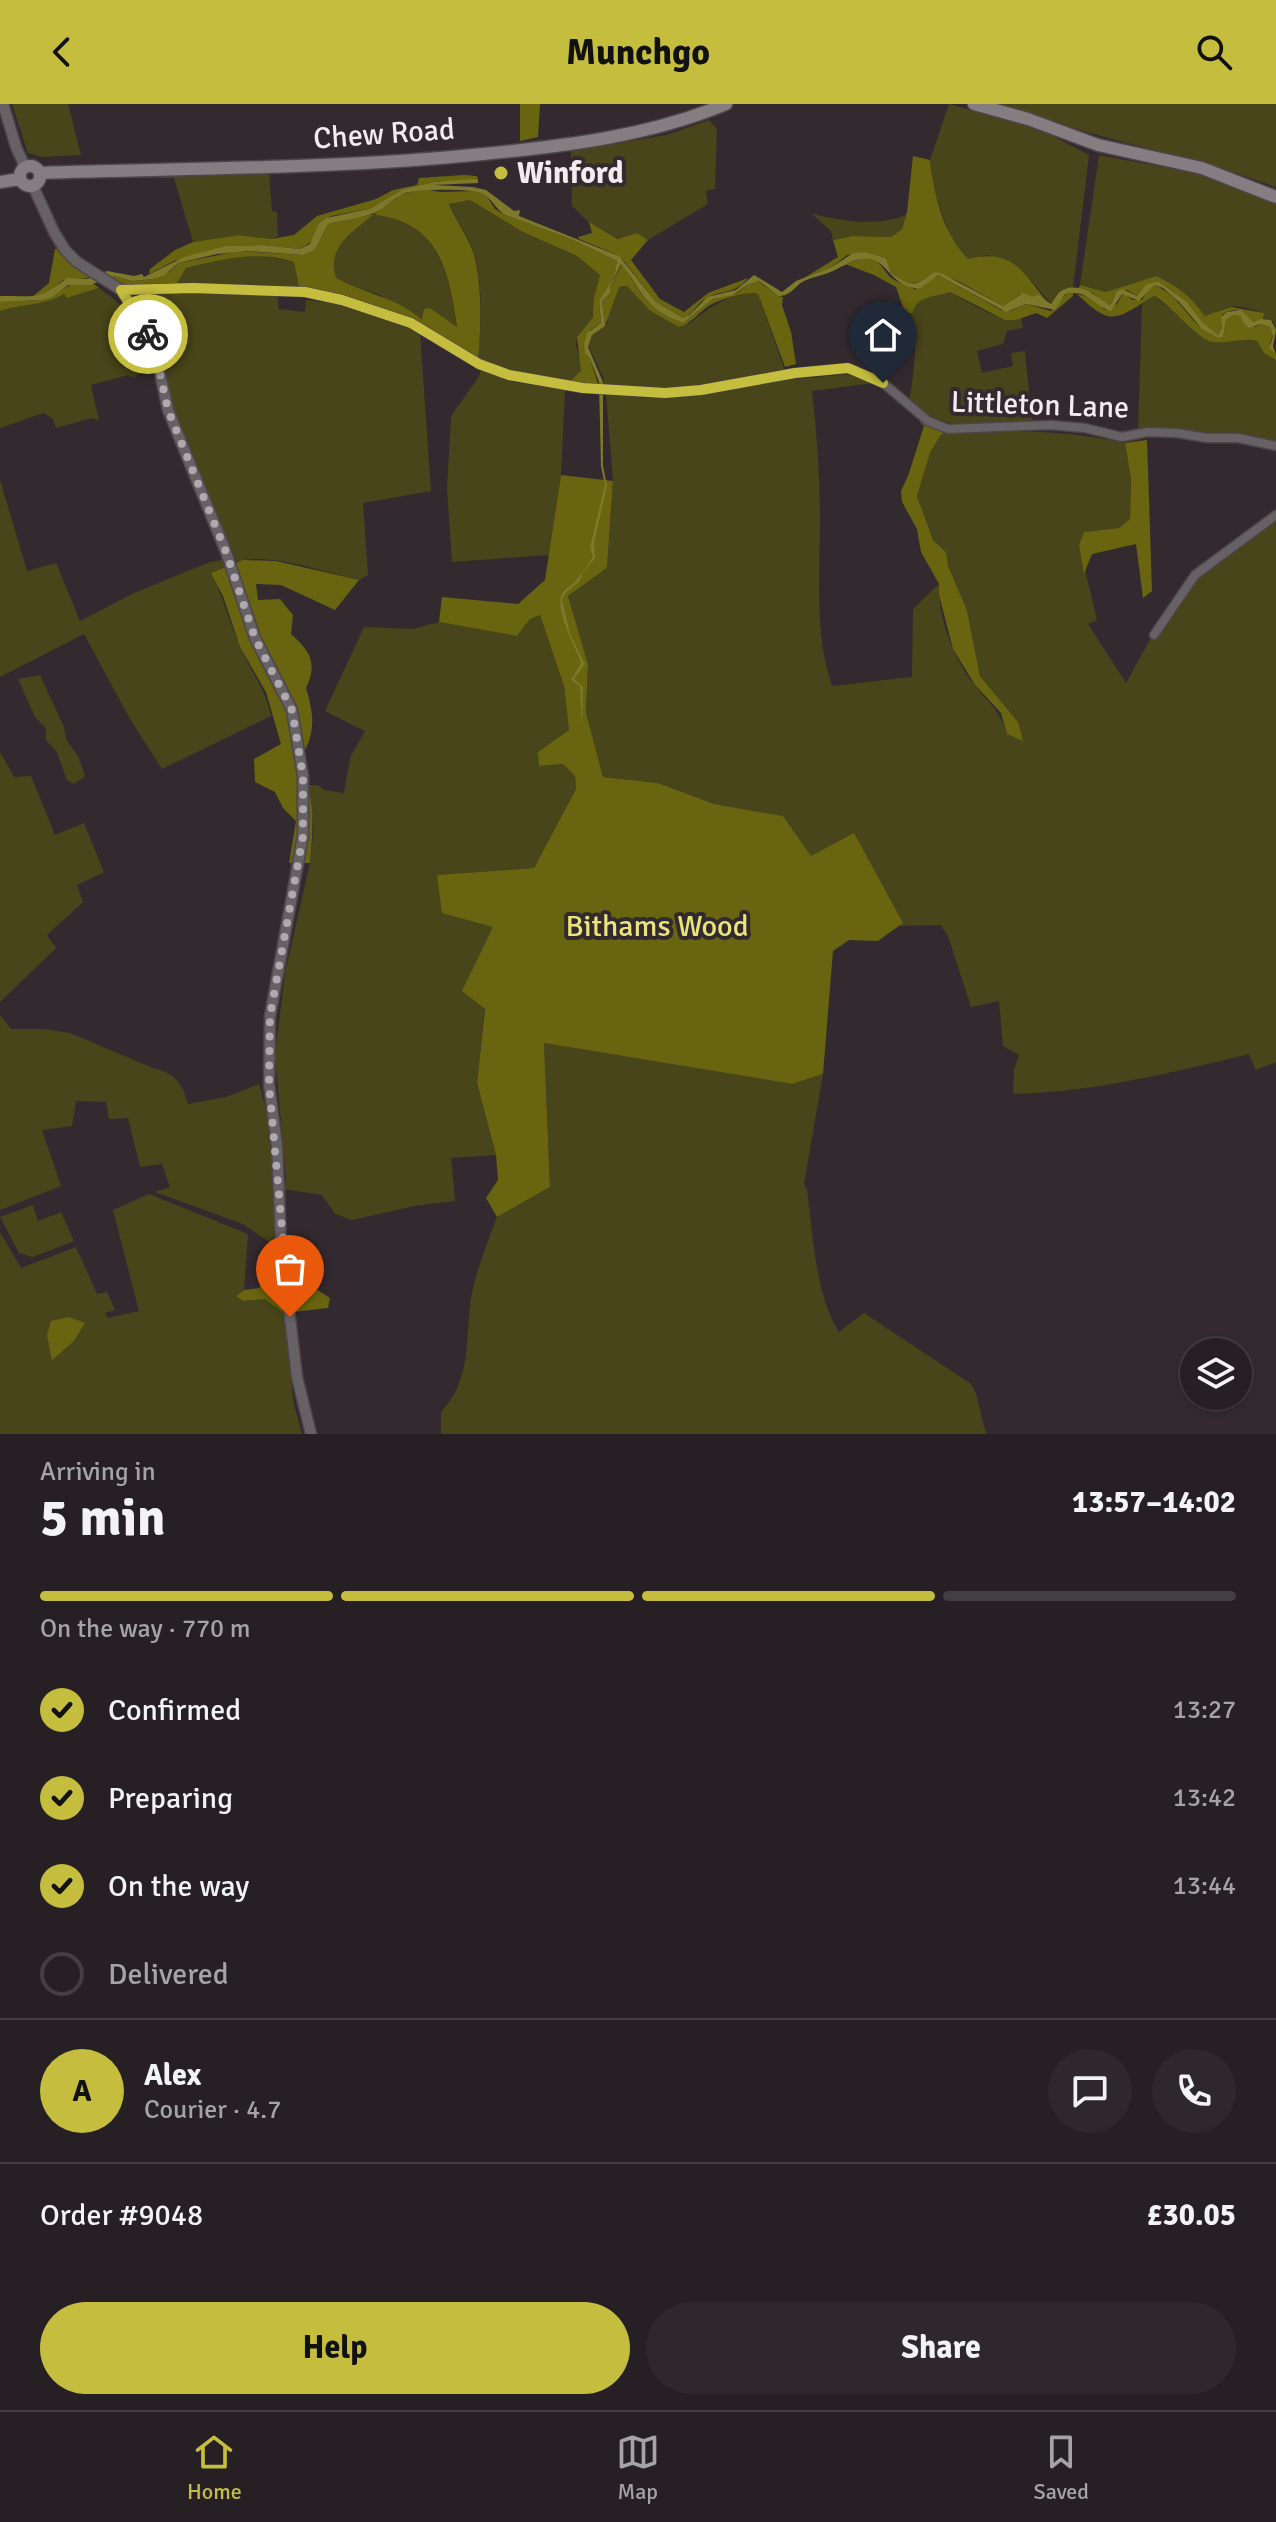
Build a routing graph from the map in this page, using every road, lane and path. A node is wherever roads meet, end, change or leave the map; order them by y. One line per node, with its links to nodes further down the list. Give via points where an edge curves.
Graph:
1 (3, 104): 4 (street)
2 (726, 104): 5 (main road, Chew Road, via 650,129 540,148 368,164)
3 (974, 104): 8 (main road, via 1098,145 1202,168)
4 (22, 173): 5 (main road, via 34,166); 6 (main road); 7 (main road, via 26,185)
5 (40, 173): 7 (main road)
6 (0, 182)
7 (33, 186): 9 (street, via 65,250)
8 (1276, 197)
9 (121, 290): 10 (street, Littleton Lane, via 305,292 411,323 479,364 509,375 583,388 665,393 848,368 883,383 928,421 948,429 1051,425 1122,437 1177,433); 13 (street, via 155,351 168,410 255,638 292,710 303,776 303,836 270,1016 269,1084 297,1377)
10 (1276, 446)
11 (1276, 515): 12 (street, via 1201,569)
12 (1154, 635)
13 (311, 1434)

